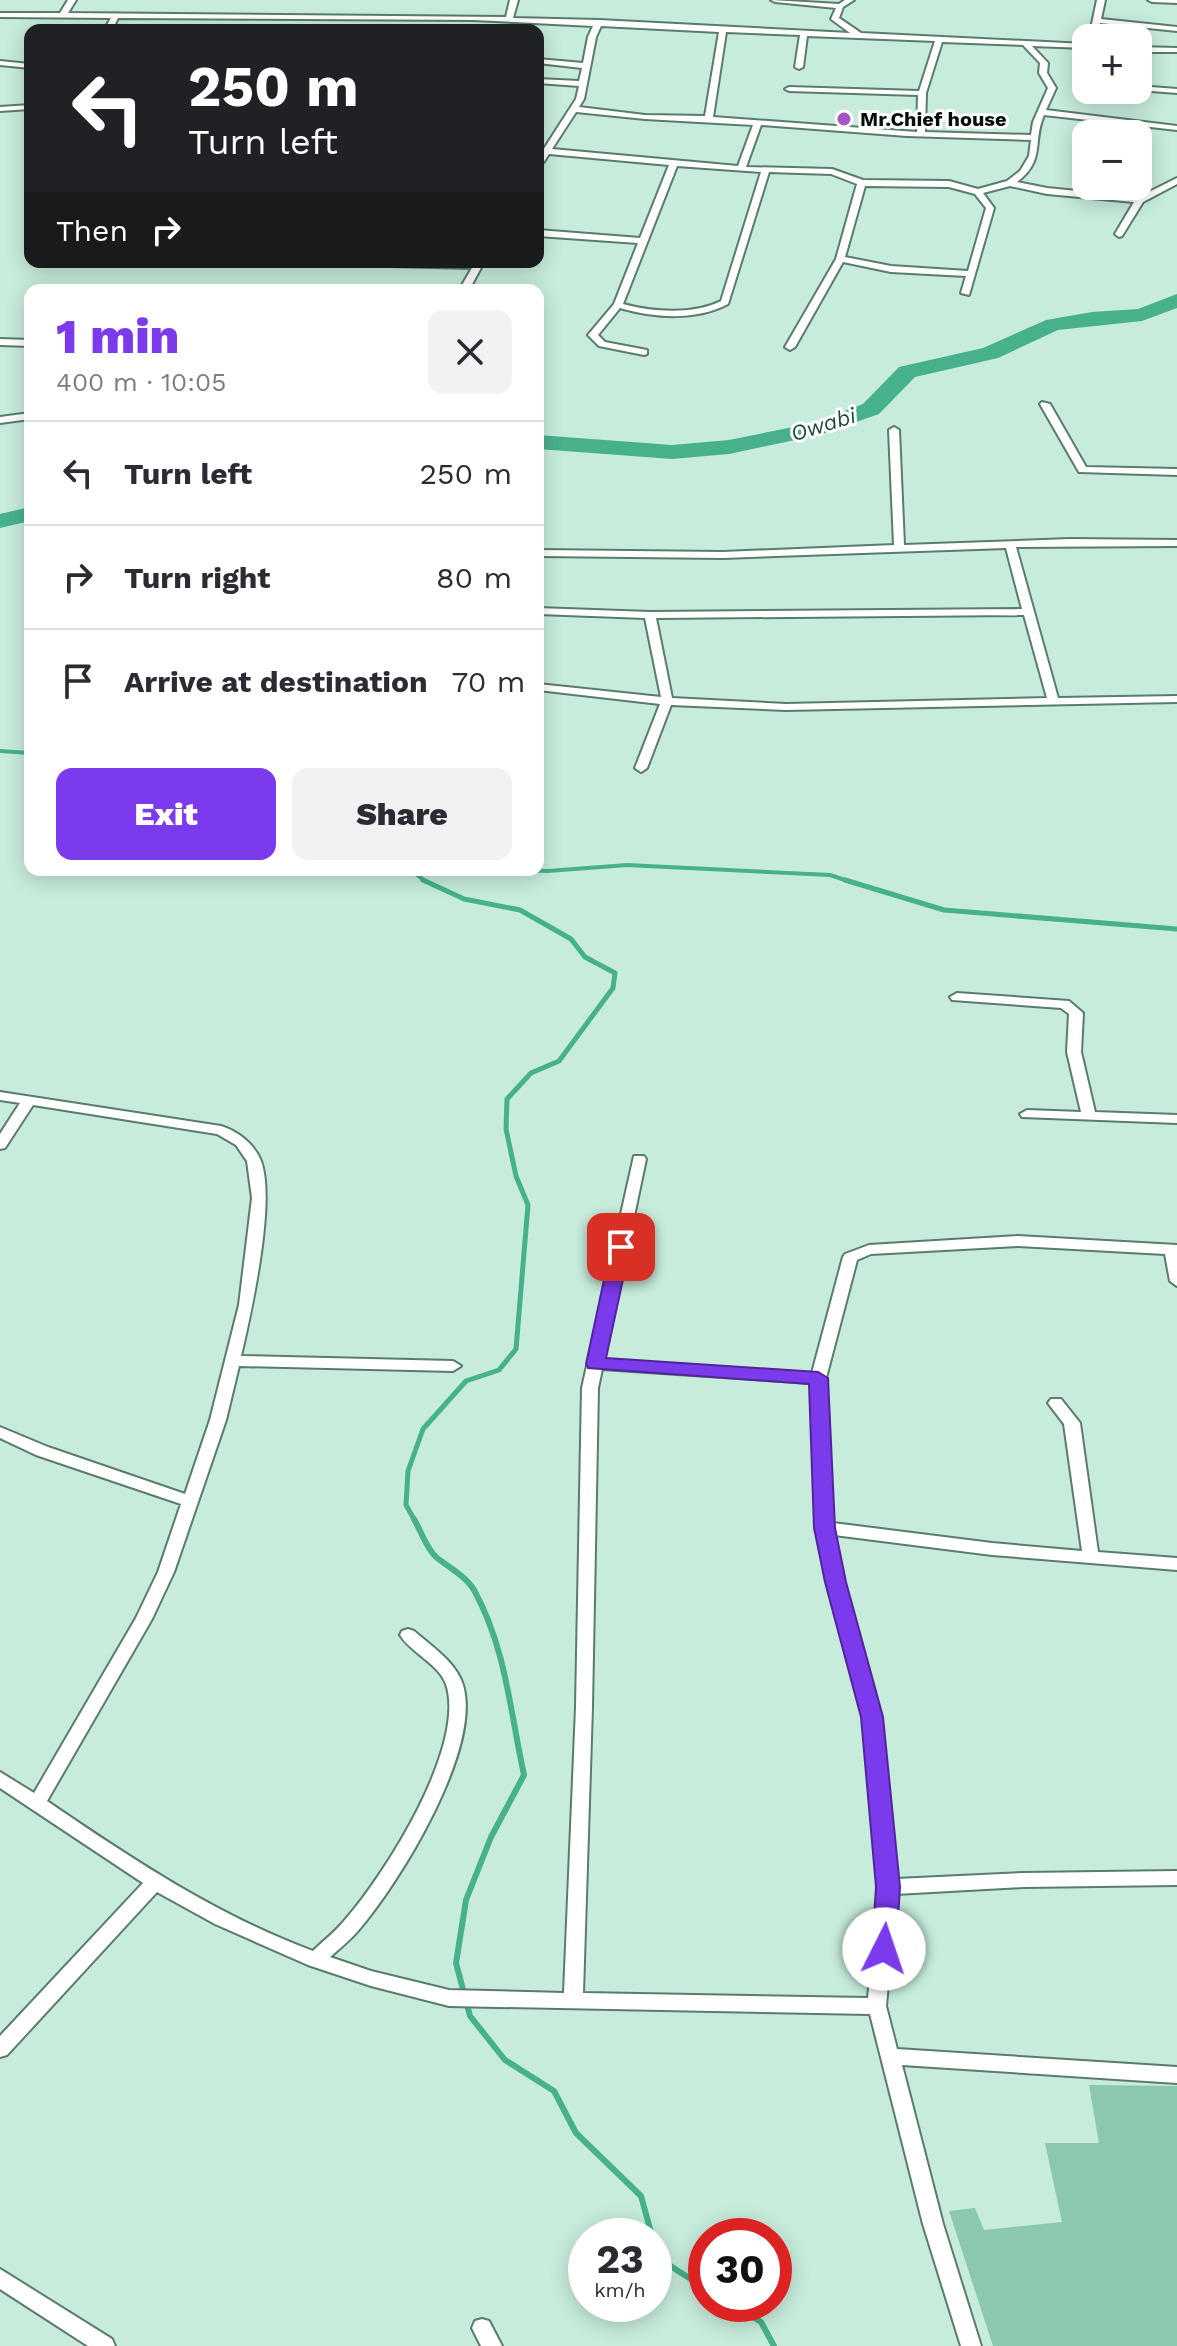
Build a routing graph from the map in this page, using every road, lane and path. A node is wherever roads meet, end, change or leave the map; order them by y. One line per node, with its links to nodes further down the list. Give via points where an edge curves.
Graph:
1 (72, 0): 10 (street)
2 (514, 0): 12 (street)
3 (775, 0): 8 (street)
4 (850, 0): 8 (street)
5 (1101, 0): 13 (street)
6 (1152, 0): 7 (street)
7 (1177, 1)
8 (840, 6): 20 (street, via 835,19)
9 (0, 15): 10 (street)
10 (63, 15): 11 (street)
11 (116, 15): 12 (street); 15 (street)
12 (509, 19): 14 (street)
13 (1099, 21): 16 (street); 18 (street)
14 (599, 22): 17 (street); 29 (street)
15 (111, 24)
16 (1098, 24)
17 (723, 29): 19 (street); 41 (street)
18 (1177, 29)
19 (804, 33): 20 (street); 30 (street)
20 (861, 37): 21 (street)
21 (939, 40): 22 (street); 36 (street)
22 (1026, 44): 23 (street); 40 (street, via 1044,63 1043,73 1052,88)
23 (1072, 46)
24 (1176, 48): 25 (street)
25 (1152, 49)
26 (544, 62): 29 (street)
27 (0, 63): 28 (street)
28 (24, 65)
29 (586, 66): 32 (street)
30 (799, 67)
31 (544, 81): 32 (street)
32 (583, 84): 39 (street)
33 (789, 89): 36 (street)
34 (1152, 89): 35 (street)
35 (1177, 91)
36 (922, 93): 44 (street)
37 (24, 107): 38 (street)
38 (0, 109)
39 (574, 109): 41 (street); 46 (street)
40 (1043, 112): 43 (street); 45 (street)
41 (709, 119): 42 (street)
42 (758, 123): 44 (street); 49 (street)
43 (1177, 128)
44 (921, 134): 45 (street)
45 (1034, 138): 53 (street, via 1033,156)
46 (547, 151): 47 (street); 48 (street)
47 (544, 155)
48 (674, 163): 49 (street); 60 (street)
49 (741, 169): 50 (street)
50 (766, 170): 52 (street, via 832,172); 64 (street, via 725,302 706,311 682,312)
51 (1177, 181): 56 (street)
52 (862, 183): 54 (street, via 938,183); 61 (street)
53 (1010, 183): 54 (street); 55 (street)
54 (978, 192): 62 (street, via 990,208)
55 (1072, 193)
56 (1152, 194)
57 (1140, 200): 59 (street)
58 (544, 233): 60 (street)
59 (1119, 234)
60 (643, 241): 64 (street)
61 (840, 259): 62 (street, via 891,269); 67 (street)
62 (971, 274): 63 (street)
63 (966, 293)
64 (618, 305): 68 (street, via 593,337 602,344)
65 (0, 342): 66 (street)
66 (24, 343)
67 (790, 347)
68 (644, 352)
69 (1045, 404): 73 (street, via 1083,470)
70 (24, 417): 71 (street)
71 (0, 420)
72 (894, 430): 76 (street)
73 (1177, 472)
74 (1177, 543): 75 (street)
75 (1010, 544): 76 (street); 79 (street)
76 (899, 548): 77 (street, via 723,555)
77 (544, 553)
78 (544, 611): 80 (street)
79 (1030, 612): 80 (street); 84 (street)
80 (650, 615): 83 (street)
81 (544, 688): 83 (street)
82 (1177, 699): 84 (street)
83 (667, 701): 84 (street, via 817,707); 85 (street)
84 (1053, 701)
85 (641, 768)
86 (957, 997): 90 (street, via 1064,1004 1073,1009 1074,1052)
87 (0, 1096): 88 (street)
88 (29, 1100): 92 (street); 96 (street, via 221,1130 241,1142 254,1161 259,1198 246,1305)
89 (1027, 1114): 90 (street)
90 (1089, 1116): 91 (street)
91 (1177, 1119)
92 (0, 1145)
93 (639, 1159): 97 (street)
94 (1175, 1250): 95 (street); 99 (street, via 1018,1241 869,1250 850,1257)
95 (1177, 1281)
96 (231, 1361): 98 (street); 102 (street, via 218,1420)
97 (595, 1364): 99 (street); 113 (street, via 590,1388)
98 (453, 1366)
99 (818, 1378): 103 (street)
100 (1056, 1403): 104 (street, via 1072,1423)
101 (0, 1432): 102 (street)
102 (190, 1501): 108 (street, via 144,1619)
103 (825, 1528): 104 (street); 111 (street, via 872,1717)
104 (1091, 1557): 105 (street)
105 (1177, 1564)
106 (408, 1635): 112 (street, via 454,1682 457,1729 413,1836 351,1925)
107 (0, 1779): 108 (street)
108 (37, 1803): 110 (street)
109 (1177, 1878): 111 (street)
110 (155, 1882): 112 (street); 115 (street)
111 (888, 1887): 114 (street)
112 (315, 1960): 113 (street, via 395,1987 449,1998)
113 (573, 2000): 114 (street)
114 (877, 2006): 116 (street)
115 (0, 2049)
116 (891, 2056): 117 (street); 120 (street, via 933,2224)
117 (1177, 2075)
118 (0, 2278): 119 (street)
119 (105, 2346)
120 (971, 2346)

